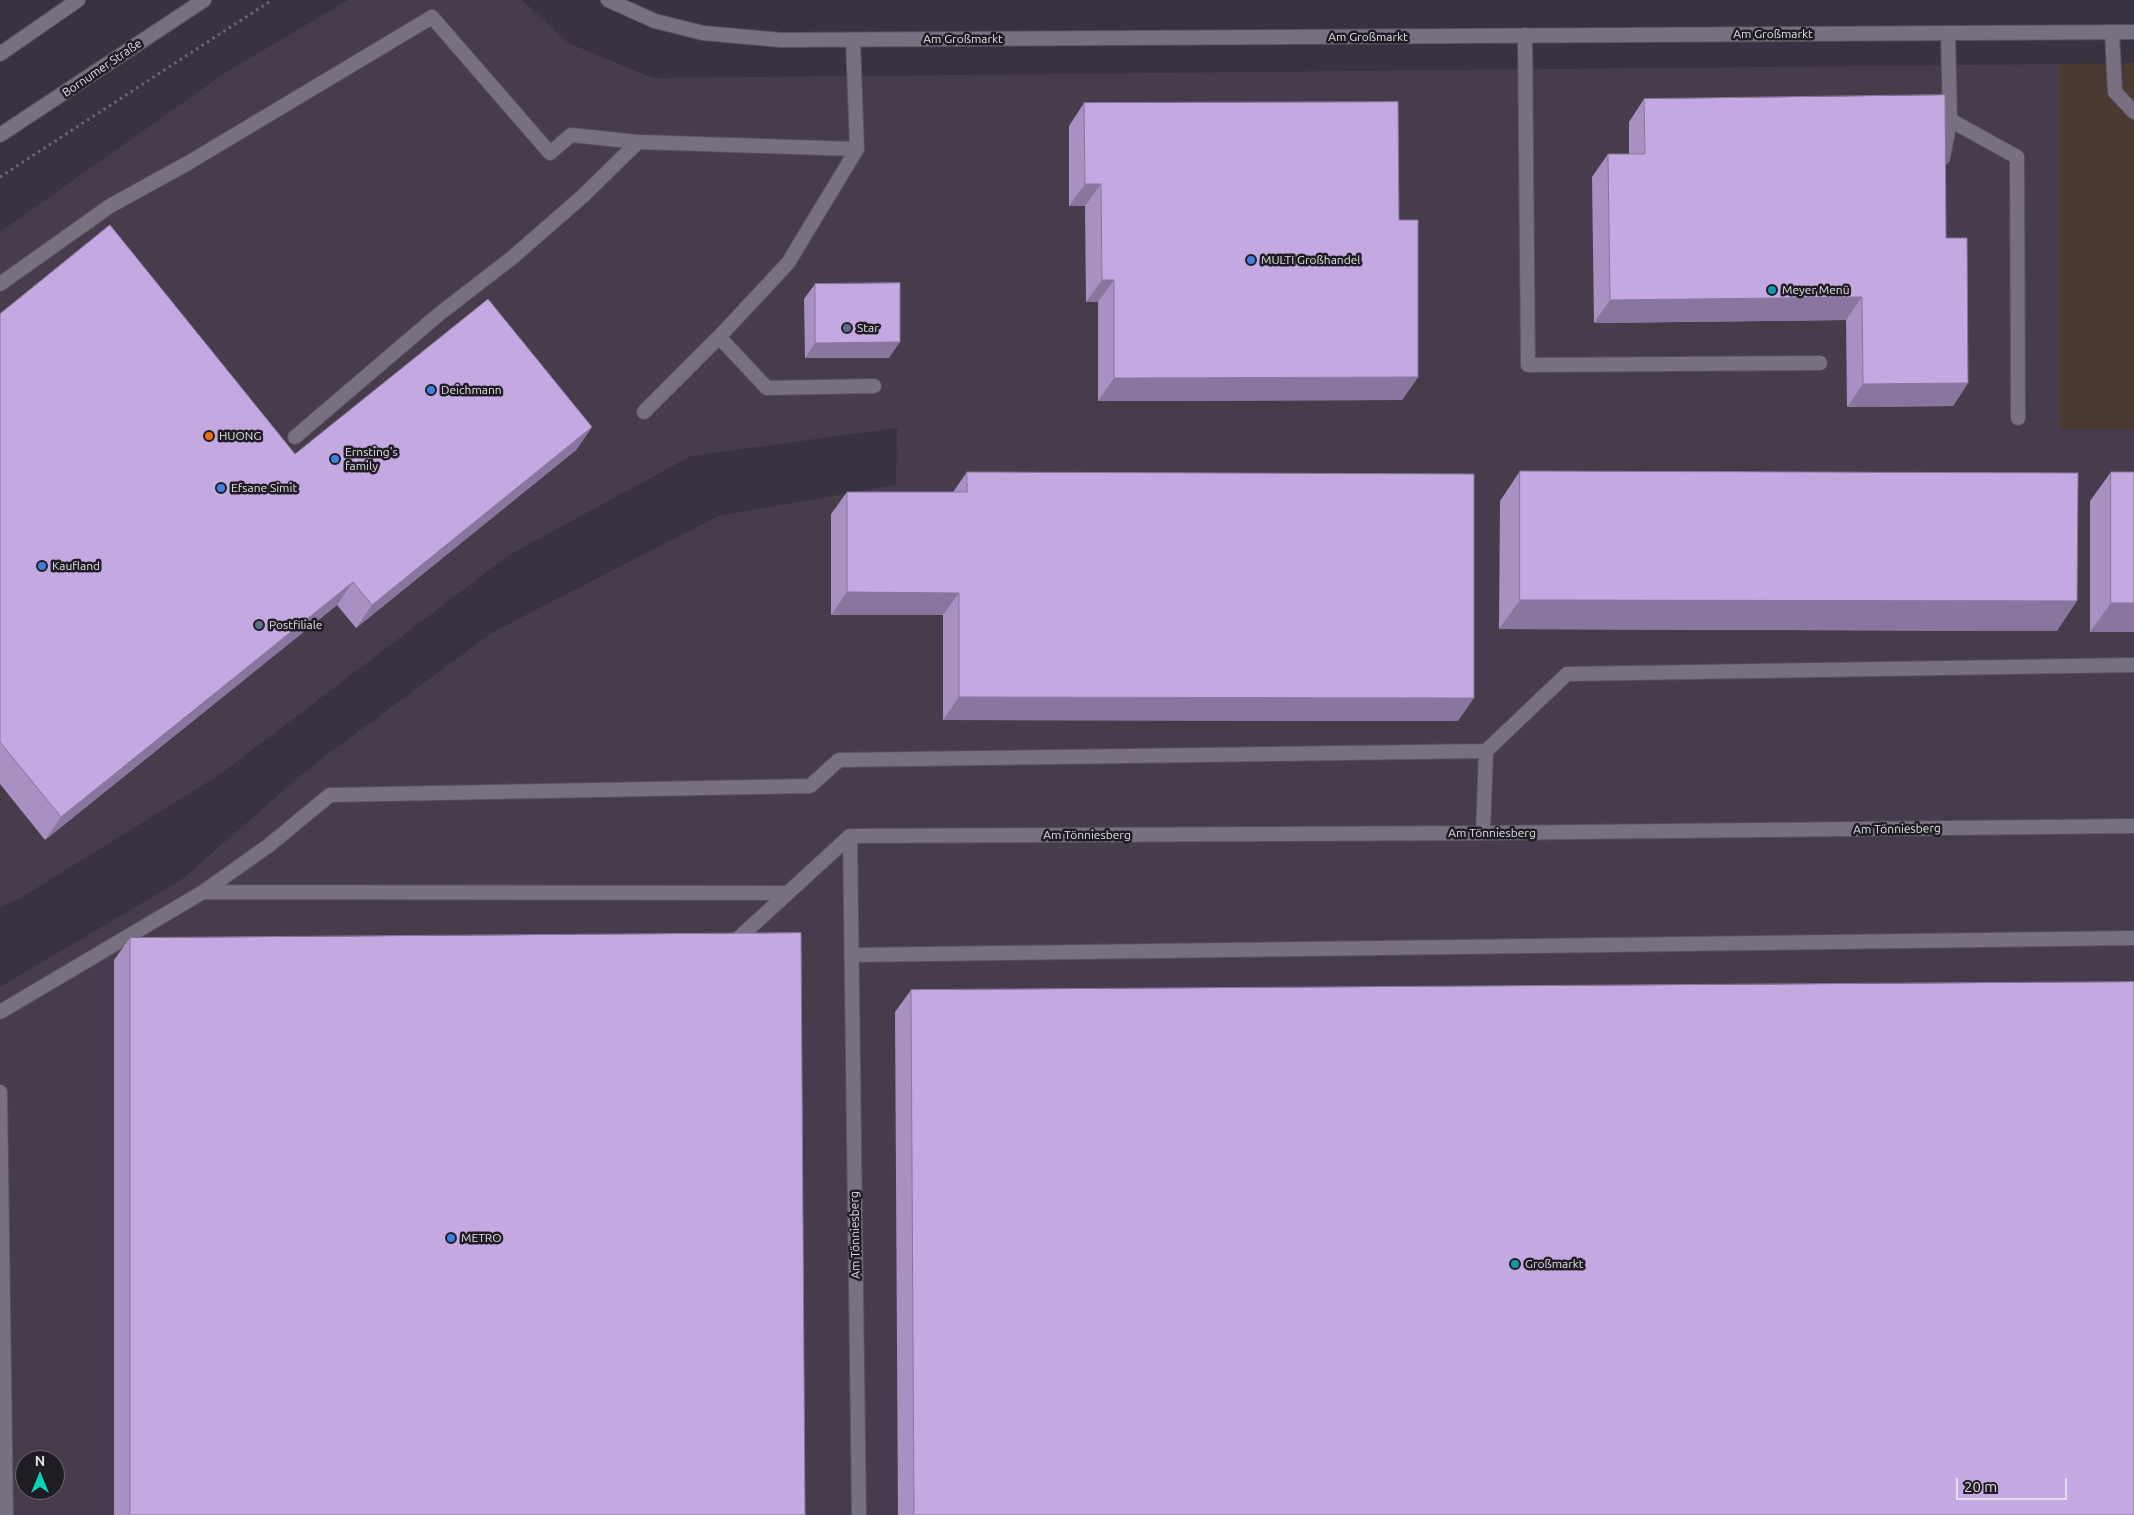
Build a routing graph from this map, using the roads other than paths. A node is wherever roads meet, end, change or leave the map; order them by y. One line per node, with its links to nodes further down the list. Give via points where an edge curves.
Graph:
1 (78, 0): 9 (street)
2 (204, 0): 12 (street, Bornumer Straße)
3 (608, 0): 8 (street, Am Großmarkt, via 656,20 703,33 782,40)
4 (2112, 32): 5 (street, Am Großmarkt); 6 (street, Am Großmarkt); 10 (street, via 2114,92)
5 (2134, 32)
6 (1948, 33): 7 (street, Am Großmarkt); 11 (street)
7 (1525, 35): 8 (street, Am Großmarkt); 18 (street, via 1528,365)
8 (853, 40): 14 (street)
9 (0, 54)
10 (2134, 112)
11 (1950, 120): 15 (street, via 1943,151); 21 (street, via 2017,158)
12 (0, 135)
13 (638, 142): 14 (street); 16 (street, via 570,135 550,153 432,18 110,206); 22 (street, via 513,257)
14 (857, 149): 17 (street, via 788,263)
15 (1943, 170)
16 (0, 284)
17 (719, 337): 19 (street, via 767,388); 20 (street)
18 (1820, 363)
19 (874, 386)
20 (644, 412)
21 (2018, 418)
22 (295, 437)
23 (2134, 665): 24 (street, via 1567,674)
24 (1486, 751): 26 (street); 28 (street, via 839,760 810,786 330,795 268,846)
25 (2134, 826): 26 (street, Am Tönniesberg)
26 (1482, 833): 27 (street, Am Tönniesberg)
27 (850, 836): 29 (street); 32 (street, Am Tönniesberg)
28 (202, 892): 29 (street); 33 (street)
29 (786, 894): 31 (street)
30 (2134, 938): 32 (street)
31 (720, 955)
32 (852, 955): 36 (street, Am Tönniesberg)
33 (0, 1012)
34 (0, 1092): 35 (street)
35 (6, 1515)
36 (859, 1515)

